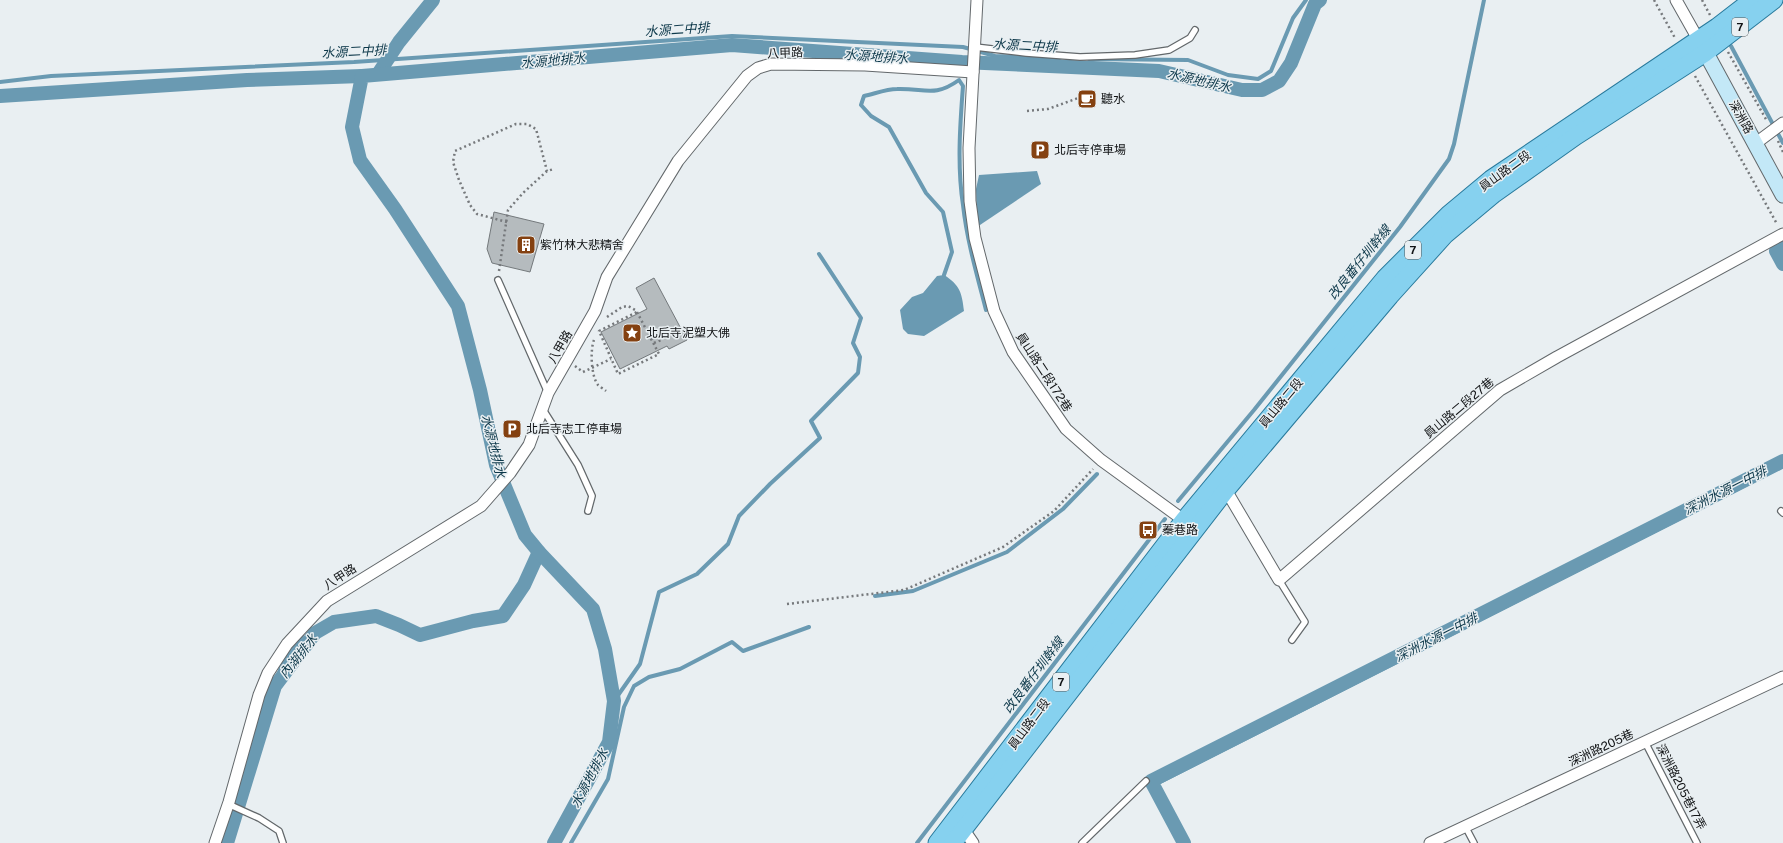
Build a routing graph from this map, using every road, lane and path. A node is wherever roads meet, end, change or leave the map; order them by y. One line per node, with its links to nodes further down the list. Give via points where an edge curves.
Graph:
1 (977, 0): 10 (street)
2 (1654, 0): 11 (path)
3 (1676, 0): 9 (street)
4 (1702, 0): 8 (path)
5 (1752, 0): 8 (main road, 7)
6 (1774, 0): 8 (main road, 7)
7 (1194, 30): 10 (lane, via 1190,38 1169,50 1135,55 1080,57)
8 (1720, 34): 9 (main road, 7); 16 (path)
9 (1702, 46): 11 (main road, 員山路二段 / 7); 17 (street, 深洲路)
10 (974, 51): 12 (street)
11 (1685, 57): 23 (path); 37 (main road, 員山路二段 / 7, via 1494,194 1445,235)
12 (973, 71): 31 (street, 八甲路, via 865,65 771,64 758,68 747,76 678,161 607,278 595,311); 36 (street, 員山路二段172巷, via 969,148 970,201 975,238 994,311 1013,352 1066,429)
13 (1081, 97): 14 (path, via 1048,109)
14 (1026, 111)
15 (1783, 124): 16 (street)
16 (1772, 131): 17 (street); 18 (path)
17 (1756, 143): 21 (street, 深洲路)
18 (1783, 152)
19 (554, 169): 20 (path)
20 (547, 171): 22 (path, via 508,210); 22 (path, via 536,129 528,124 516,124 455,151 453,162 476,214)
21 (1783, 195)
22 (507, 222): 24 (path)
23 (1783, 234): 40 (street, 員山路二段27巷, via 1500,390)
24 (498, 280): 34 (lane)
25 (637, 312): 26 (path, via 628,306 622,307); 29 (path); 30 (path, via 599,331)
26 (602, 321)
27 (598, 326): 32 (path, via 591,348)
28 (660, 340): 29 (path)
29 (654, 343): 30 (path, via 659,354 618,374)
30 (611, 359): 32 (path)
31 (567, 361): 32 (path, via 584,372); 34 (street, 八甲路)
32 (593, 367): 33 (path, via 598,384)
33 (606, 391)
34 (548, 393): 35 (street, 八甲路)
35 (542, 408): 38 (lane, via 578,465 592,496); 46 (street, 八甲路, via 529,445 496,491 481,506 327,601 292,638 265,680)
36 (1101, 460): 39 (street, 員山路二段172巷); 41 (path, via 1054,511 1003,547 904,590)
37 (1223, 484): 39 (main road, 員山路二段 / 7); 40 (street)
38 (588, 511)
39 (1190, 524): 48 (main road, 員山路二段 / 7)
40 (1279, 580): 42 (lane, via 1304,622)
41 (787, 604)
42 (1292, 640)
43 (1783, 677): 44 (street, 深洲路205巷)
44 (1645, 742): 47 (street, 深洲路205巷); 56 (lane, 深洲路205巷17弄)
45 (1146, 781): 53 (lane)
46 (231, 806): 49 (street, 八甲路); 50 (lane, via 259,818 280,831)
47 (1465, 826): 54 (street, 深洲路205巷); 55 (lane)
48 (964, 831): 51 (main road, 員山路二段 / 7); 52 (main road, 員山路二段 / 7)
49 (215, 843)
50 (283, 843)
51 (937, 843)
52 (953, 843)
53 (1082, 843)
54 (1430, 843)
55 (1474, 843)
56 (1697, 843)

